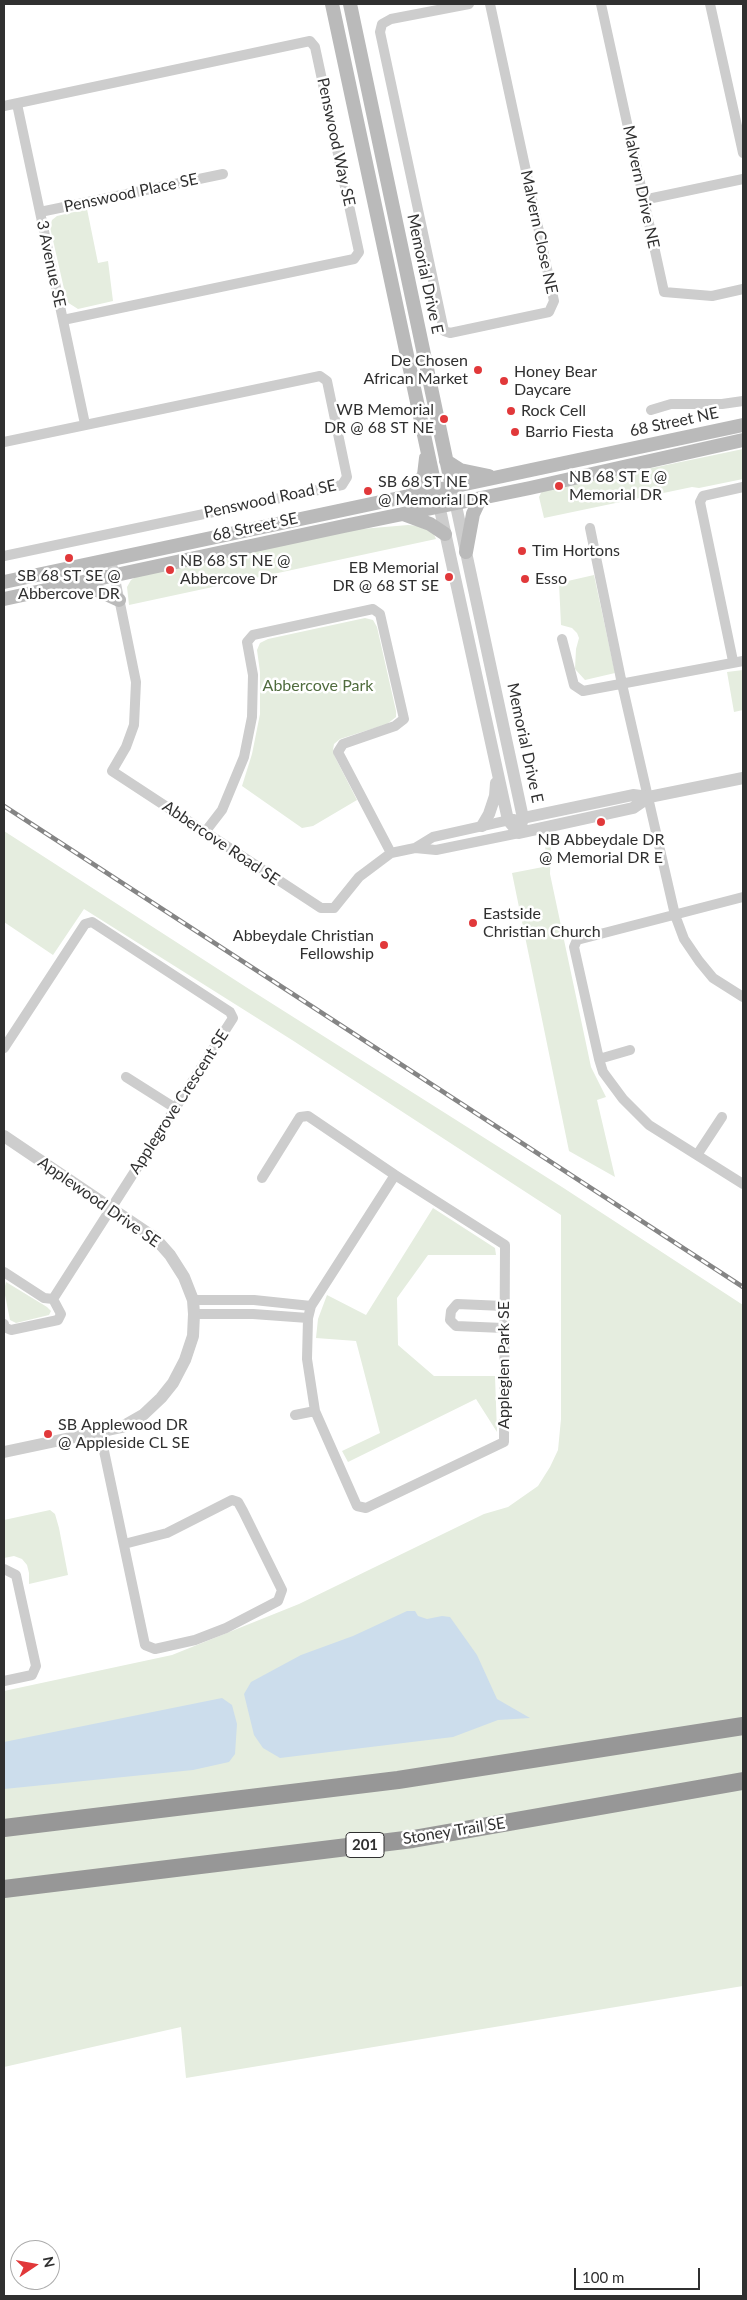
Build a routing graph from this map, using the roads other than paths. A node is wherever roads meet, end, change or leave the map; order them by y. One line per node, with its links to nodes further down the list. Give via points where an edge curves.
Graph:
1 (332, 4): 22 (main road, Memorial Drive E)
2 (350, 4): 23 (main road, Memorial Drive E)
3 (469, 4): 4 (street, Malvern Close NE, via 391,19 382,24 380,32 444,331 450,334 549,312 554,301)
4 (490, 4)
5 (601, 4): 12 (street, Malvern Drive NE)
6 (710, 4): 9 (street)
7 (17, 104): 8 (street, Penswood Way SE); 13 (street, 3 Avenue SE); 15 (street, Penswood Way SE, via 310,42 316,47 359,252 354,259)
8 (4, 106)
9 (743, 153)
10 (223, 174): 13 (street, Penswood Place SE)
11 (743, 179): 12 (street)
12 (643, 200): 14 (street, Malvern Drive NE, via 664,292 712,296)
13 (40, 212): 15 (street, 3 Avenue SE)
14 (743, 289)
15 (63, 320): 18 (street, 3 Avenue SE)
16 (743, 401): 17 (street, via 671,404)
17 (651, 410)
18 (85, 424): 21 (street, Penswood Road SE); 36 (street, Penswood Road SE, via 320,376 327,381 347,477 342,485)
19 (743, 425): 24 (main road, 68 Street NE)
20 (743, 440): 29 (main road, 68 Street NE)
21 (4, 442)
22 (428, 450): 27 (main road, Memorial Drive E); 28 (main road, via 424,475)
23 (446, 461): 24 (main road, via 460,470); 25 (main road, Memorial Drive E)
24 (500, 478): 25 (main road, 68 Street NE)
25 (452, 487): 27 (main road, 68 Street NE); 30 (street, Memorial Drive E)
26 (743, 487): 44 (street, via 703,496 700,502)
27 (436, 491): 28 (main road, 68 Street SE); 31 (street, Memorial Drive E)
28 (410, 496): 37 (main road, 68 Street SE)
29 (480, 499): 30 (main road, 68 Street NE); 35 (main road, via 473,514)
30 (456, 503): 31 (main road, 68 Street SE); 35 (street, Memorial Drive E)
31 (440, 506): 32 (main road, 68 Street SE); 34 (street, Memorial Drive E)
32 (402, 514): 34 (main road, via 430,524); 38 (main road, 68 Street SE)
33 (590, 528): 45 (street)
34 (445, 534): 46 (street, Memorial Drive E)
35 (466, 552): 49 (street, Memorial Drive E)
36 (4, 556)
37 (111, 559): 38 (street); 39 (main road, 68 Street SE)
38 (114, 576): 40 (main road, 68 Street SE); 42 (street)
39 (4, 582)
40 (74, 584): 41 (main road, 68 Street SE); 42 (main road)
41 (4, 599)
42 (119, 600): 52 (street, Abbercove Road SE, via 136,682 136,708 126,747 112,771)
43 (562, 639): 45 (street, via 574,686 584,691)
44 (738, 661): 45 (street)
45 (622, 684): 48 (street)
46 (497, 773): 50 (street, Memorial Drive E); 51 (street, via 495,796)
47 (743, 778): 48 (street)
48 (649, 797): 49 (street, via 633,795); 53 (street, via 633,808); 57 (street)
49 (523, 818): 50 (street); 53 (street, Memorial Drive E)
50 (508, 820): 51 (street); 53 (street, Memorial Drive E)
51 (482, 826): 54 (street, via 433,837)
52 (205, 832): 55 (street, Abbercove Road SE, via 320,908 334,908 358,877); 55 (street, via 222,810 244,756 252,709 253,675 247,642 253,635 374,609 380,614 404,719 395,726 343,744 338,752)
53 (519, 833): 54 (street, via 436,850)
54 (415, 848): 55 (street)
55 (391, 853)
56 (743, 897): 57 (street)
57 (675, 915): 58 (street, via 684,939 698,961 713,978); 61 (street, via 577,940 574,947)
58 (743, 997)
59 (4, 1048): 63 (street, Applegrove Crescent SE, via 85,924 92,922 230,1012 233,1018)
60 (630, 1050): 61 (street)
61 (599, 1059): 66 (street, via 603,1072 623,1099 649,1125)
62 (126, 1077): 63 (street)
63 (175, 1108): 70 (street, Applegrove Crescent SE)
64 (722, 1117): 66 (street)
65 (4, 1136): 70 (street, Applewood Drive SE)
66 (697, 1155): 69 (street)
67 (394, 1175): 68 (street, via 308,1116 300,1117); 75 (street, Appleglen Park SE); 76 (street, Appleglen Park SE, via 505,1245)
68 (262, 1178)
69 (743, 1184)
70 (110, 1208): 72 (street, Applegrove Crescent SE); 73 (street, Applewood Drive SE, via 155,1238 165,1249 184,1277)
71 (4, 1272): 72 (street, via 44,1298)
72 (53, 1299): 80 (street, via 61,1314 58,1320 11,1330)
73 (193, 1300): 74 (street); 77 (street, Applewood Drive SE)
74 (254, 1300): 75 (street); 78 (street)
75 (311, 1306): 79 (street, Appleglen Park SE)
76 (504, 1306): 81 (street, Appleglen Park SE); 81 (street, via 457,1304 451,1311 450,1320 456,1326)
77 (194, 1314): 78 (street); 84 (street, Applewood Drive SE, via 193,1336 173,1383 143,1414 122,1427)
78 (253, 1314): 79 (street)
79 (308, 1318): 82 (street, Appleglen Park SE, via 308,1359)
80 (4, 1324)
81 (503, 1328): 82 (street, Appleglen Park SE, via 504,1442 366,1508 357,1506)
82 (315, 1411): 83 (street)
83 (295, 1415)
84 (100, 1432): 85 (street, Applewood Drive SE); 86 (street)
85 (4, 1452)
86 (124, 1544): 86 (street, via 145,1644 155,1649 195,1640 226,1628 278,1601 282,1590 243,1511 238,1502 232,1500 167,1533)
87 (4, 1569): 88 (street, via 16,1575 36,1666 32,1675)
88 (4, 1681)
89 (743, 1726): 91 (highway, via 398,1780)
90 (743, 1781): 92 (highway, Stoney Trail SE / 201, via 413,1839)
91 (4, 1828)
92 (4, 1889)

